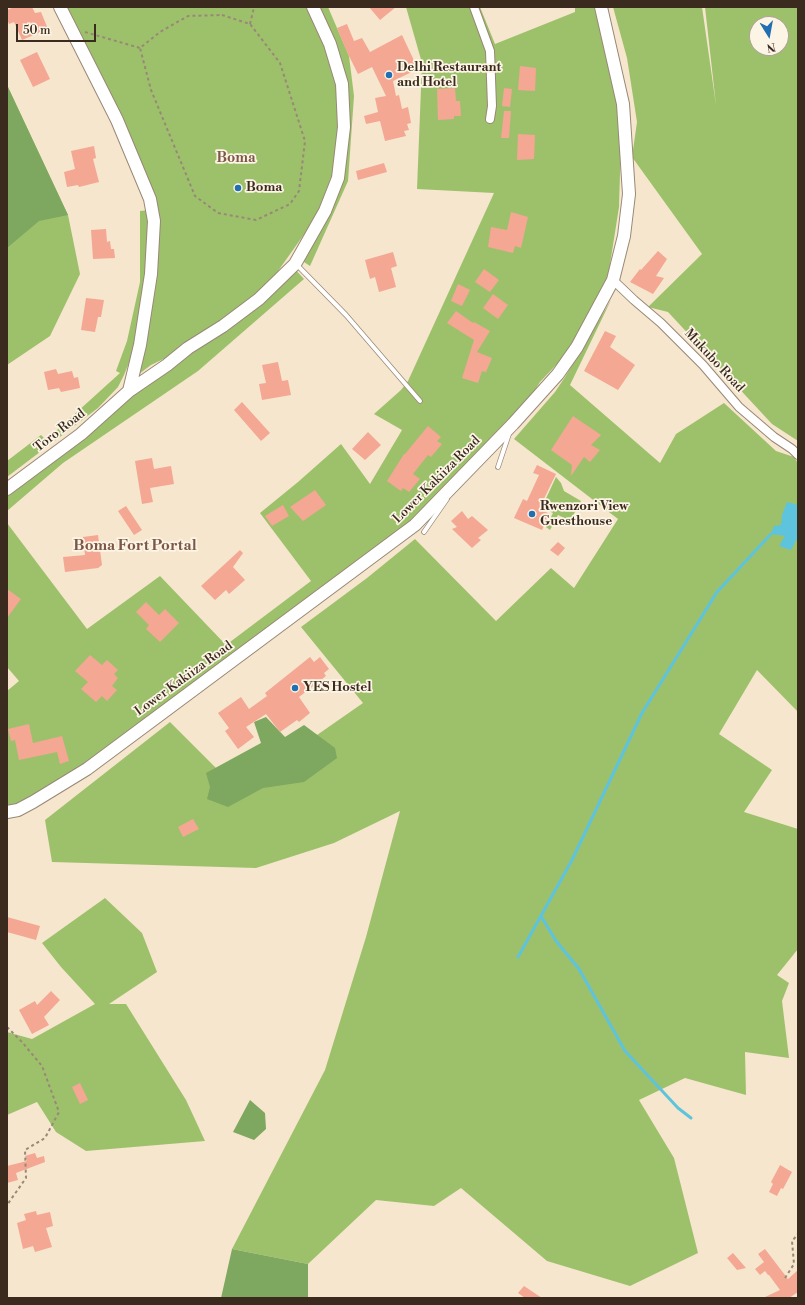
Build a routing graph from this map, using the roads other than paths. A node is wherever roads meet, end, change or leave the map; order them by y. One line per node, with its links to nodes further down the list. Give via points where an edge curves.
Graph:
1 (60, 7): 8 (main road, via 117,120 149,196 154,221 151,274 140,345)
2 (313, 7): 6 (main road, Toro Road, via 330,44 342,84 344,127 338,178 325,211)
3 (474, 7): 5 (street, via 490,51)
4 (601, 7): 7 (main road, Lower Kakiiza Road, via 623,104 629,194 624,236)
5 (490, 119)
6 (295, 264): 8 (main road, Toro Road, via 258,299 223,326); 9 (lane, via 346,315)
7 (613, 280): 10 (main road, Lower Kakiiza Road, via 577,347 558,374); 11 (street, Mukubo Road, via 703,365 739,407)
8 (129, 391): 14 (main road, Toro Road, via 81,434)
9 (420, 401)
10 (513, 424): 12 (lane); 13 (main road, Lower Kakiiza Road)
11 (798, 455)
12 (498, 467)
13 (458, 481): 15 (lane); 16 (main road, Lower Kakiiza Road, via 415,525 87,769 33,802 18,810)
14 (7, 489)
15 (424, 532)
16 (7, 812)

